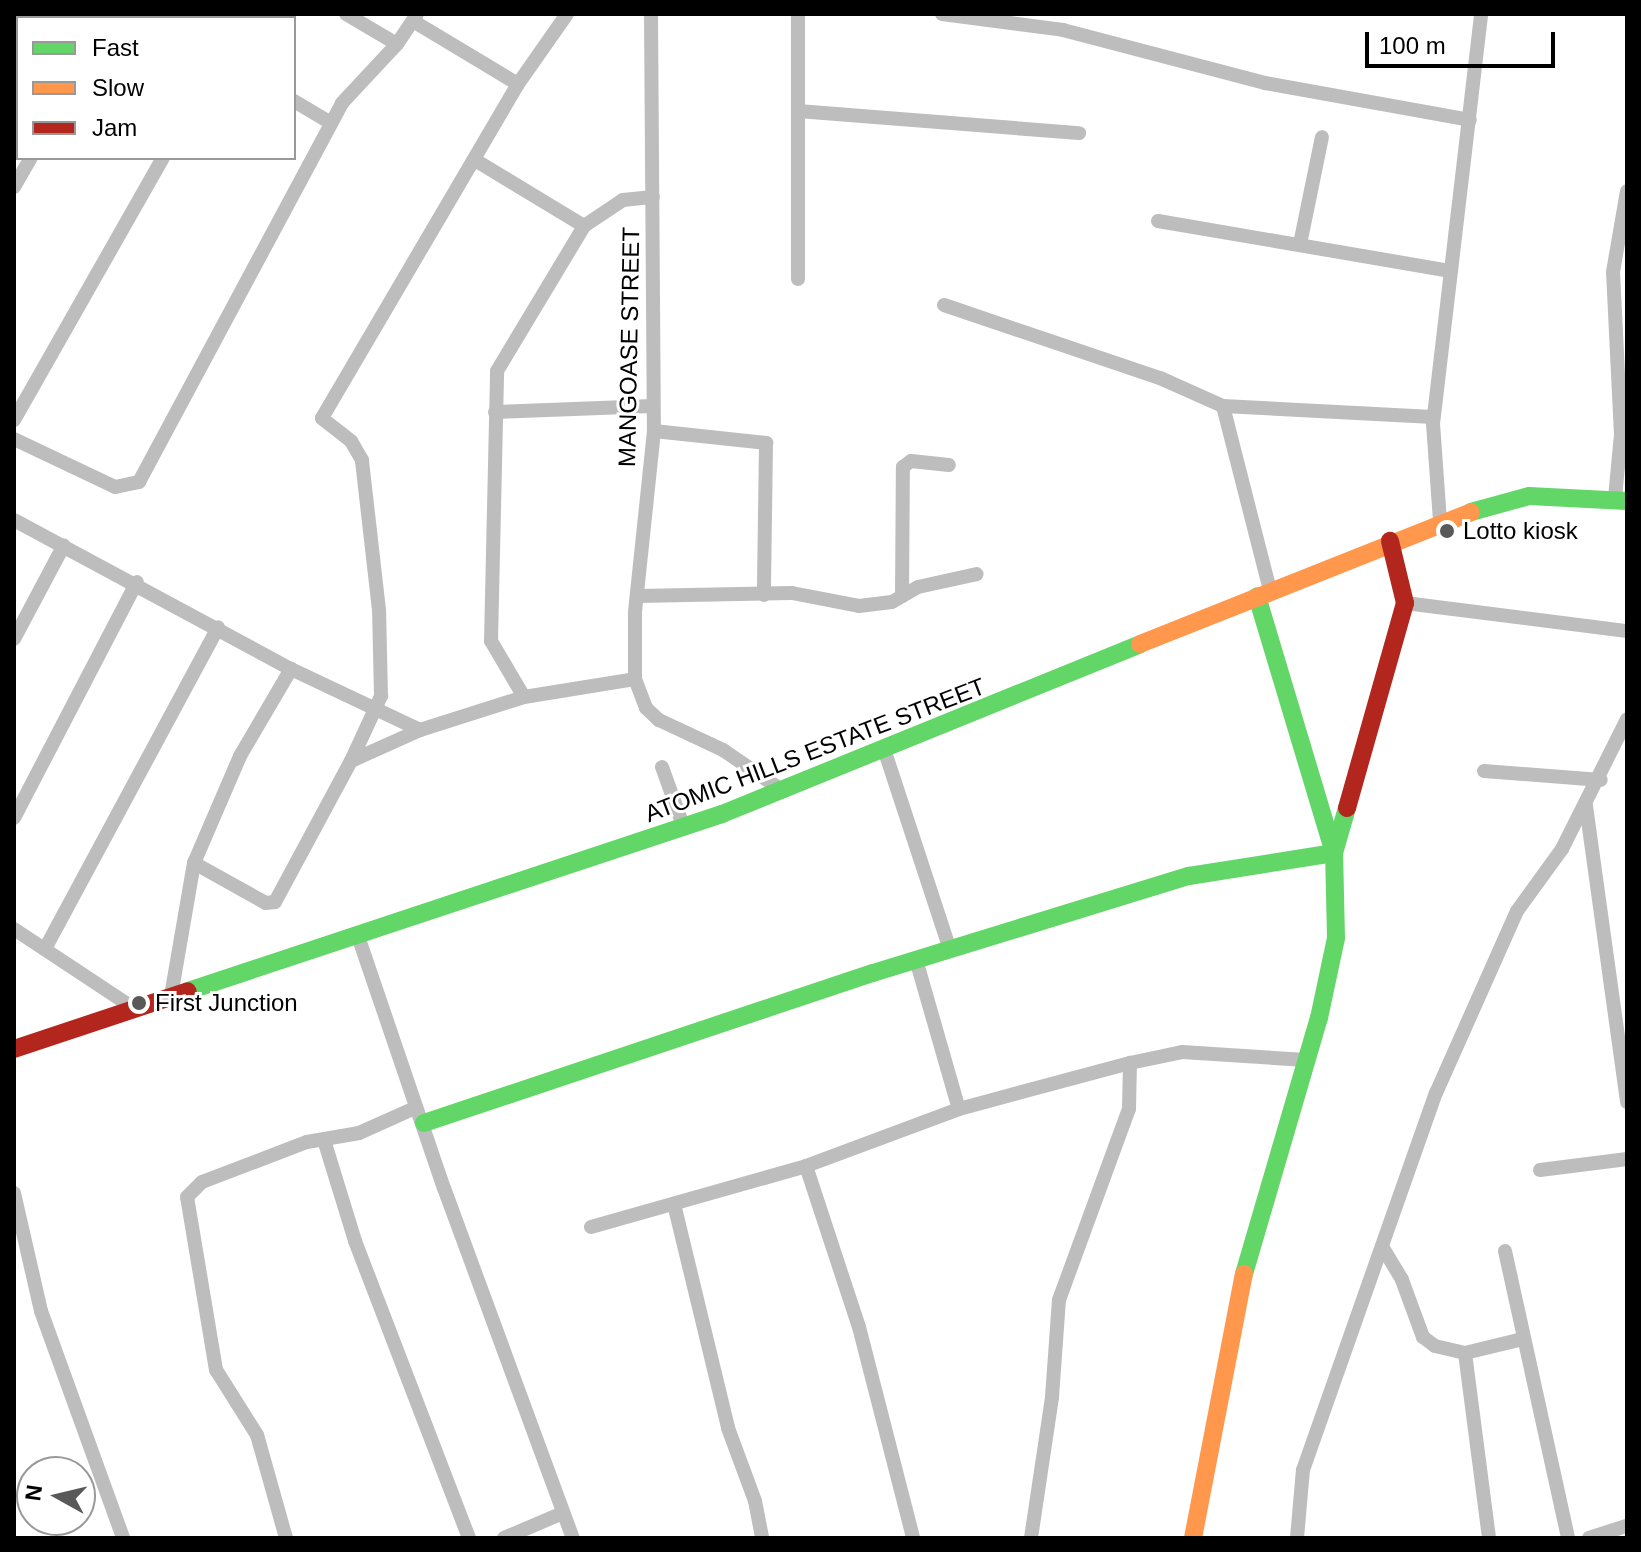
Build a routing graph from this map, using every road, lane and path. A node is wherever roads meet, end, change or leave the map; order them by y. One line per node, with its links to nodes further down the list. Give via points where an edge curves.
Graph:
1 (346, 14): 8 (street)
2 (567, 14): 9 (street)
3 (651, 14): 21 (street, MANGOASE STREET)
4 (798, 14): 11 (street)
5 (942, 14): 12 (street, via 1063,30 1292,89)
6 (1481, 14): 12 (street)
7 (415, 18): 8 (street); 9 (street)
8 (397, 44): 13 (street, via 365,74)
9 (518, 84): 18 (street)
10 (296, 102): 13 (street)
11 (798, 111): 14 (street); 26 (street)
12 (1470, 120): 25 (street)
13 (331, 123): 34 (street, via 139,482 115,487)
14 (1079, 133)
15 (1322, 137): 24 (street)
16 (30, 160): 19 (street)
17 (162, 160): 32 (street)
18 (475, 160): 23 (street); 54 (street, via 322,418 351,441 362,460 379,610 382,682)
19 (16, 178)
20 (1627, 191): 36 (street, via 1613,272)
21 (653, 197): 23 (street, via 615,204); 28 (street, MANGOASE STREET)
22 (1158, 221): 24 (street)
23 (584, 226): 30 (street, via 497,371)
24 (1300, 244): 25 (street)
25 (1451, 271): 31 (street)
26 (798, 279)
27 (944, 305): 29 (street, via 1160,378)
28 (653, 406): 30 (street); 33 (street, MANGOASE STREET)
29 (1223, 406): 31 (street); 43 (street)
30 (495, 412): 53 (street, via 491,641)
31 (1433, 417): 38 (street, via 1431,450)
32 (14, 420)
33 (654, 431): 44 (street, via 766,443); 45 (street, MANGOASE STREET)
34 (16, 445)
35 (949, 465): 46 (street, via 911,461 903,467)
36 (1621, 499): 38 (street, ATOMIC HILLS ESTATE STREET, via 1529,496)
37 (14, 520): 40 (street)
38 (1440, 521): 39 (street, ATOMIC HILLS ESTATE STREET)
39 (1390, 541): 43 (street, ATOMIC HILLS ESTATE STREET); 47 (street)
40 (64, 545): 42 (street); 50 (street)
41 (977, 574): 46 (street, via 918,587)
42 (137, 582): 48 (street); 64 (street)
43 (1264, 593): 57 (street, ATOMIC HILLS ESTATE STREET); 66 (street)
44 (764, 595): 45 (street); 46 (street, via 792,593 859,606)
45 (638, 596): 52 (street, MANGOASE STREET)
46 (902, 596)
47 (1405, 603): 49 (street); 66 (street)
48 (218, 627): 51 (street); 70 (street)
49 (1627, 631)
50 (14, 639)
51 (291, 669): 54 (street); 67 (street, via 240,756)
52 (635, 679): 53 (street); 62 (street, MANGOASE STREET, via 646,708 659,720 723,750)
53 (524, 697): 56 (street)
54 (376, 709): 56 (street); 58 (street)
55 (1627, 719): 61 (street)
56 (420, 730): 58 (street)
57 (885, 752): 62 (street, ATOMIC HILLS ESTATE STREET); 71 (street)
58 (351, 761): 67 (street, via 275,902 266,903)
59 (662, 767): 65 (street)
60 (1484, 771): 61 (street)
61 (1601, 780): 63 (street)
62 (783, 791): 65 (street, ATOMIC HILLS ESTATE STREET)
63 (1586, 806): 75 (street); 89 (street, via 1517,911 1436,1093)
64 (14, 818)
65 (684, 828): 69 (street, ATOMIC HILLS ESTATE STREET)
66 (1334, 853): 71 (street, via 1189,876); 77 (street, via 1336,938)
67 (194, 863): 73 (street)
68 (14, 929): 70 (street)
69 (358, 936): 73 (street, ATOMIC HILLS ESTATE STREET); 81 (street)
70 (46, 947): 74 (street)
71 (950, 950): 72 (street)
72 (917, 963): 80 (street); 81 (street)
73 (171, 996): 74 (street, ATOMIC HILLS ESTATE STREET)
74 (135, 1009): 76 (street, ATOMIC HILLS ESTATE STREET)
75 (1622, 1023): 79 (street)
76 (14, 1049)
77 (1306, 1060): 78 (street, via 1182,1052); 103 (street, via 1232,1314)
78 (1130, 1063): 80 (street); 102 (street, via 1129,1109 1059,1300 1052,1397)
79 (1627, 1102)
80 (959, 1109): 84 (street)
81 (419, 1116): 82 (street); 93 (street)
82 (324, 1140): 96 (street, via 202,1182 191,1188 185,1208 216,1370 257,1435); 97 (street, via 355,1241)
83 (1627, 1159): 85 (street)
84 (806, 1166): 87 (street); 101 (street, via 859,1327)
85 (1540, 1170)
86 (14, 1193): 95 (street, via 41,1311)
87 (674, 1204): 88 (street); 100 (street, via 724,1414 755,1501)
88 (591, 1227)
89 (1383, 1248): 92 (street, via 1402,1280 1423,1337 1445,1351); 104 (street, via 1303,1470)
90 (1505, 1251): 91 (street)
91 (1523, 1339): 92 (street); 106 (street)
92 (1465, 1353): 105 (street)
93 (563, 1513): 98 (street); 99 (street)
94 (1627, 1526): 107 (street)
95 (123, 1538)
96 (286, 1538)
97 (469, 1538)
98 (504, 1538)
99 (573, 1538)
100 (762, 1538)
101 (913, 1538)
102 (1031, 1538)
103 (1193, 1538)
104 (1297, 1538)
105 (1489, 1538)
106 (1568, 1538)
107 (1589, 1538)

